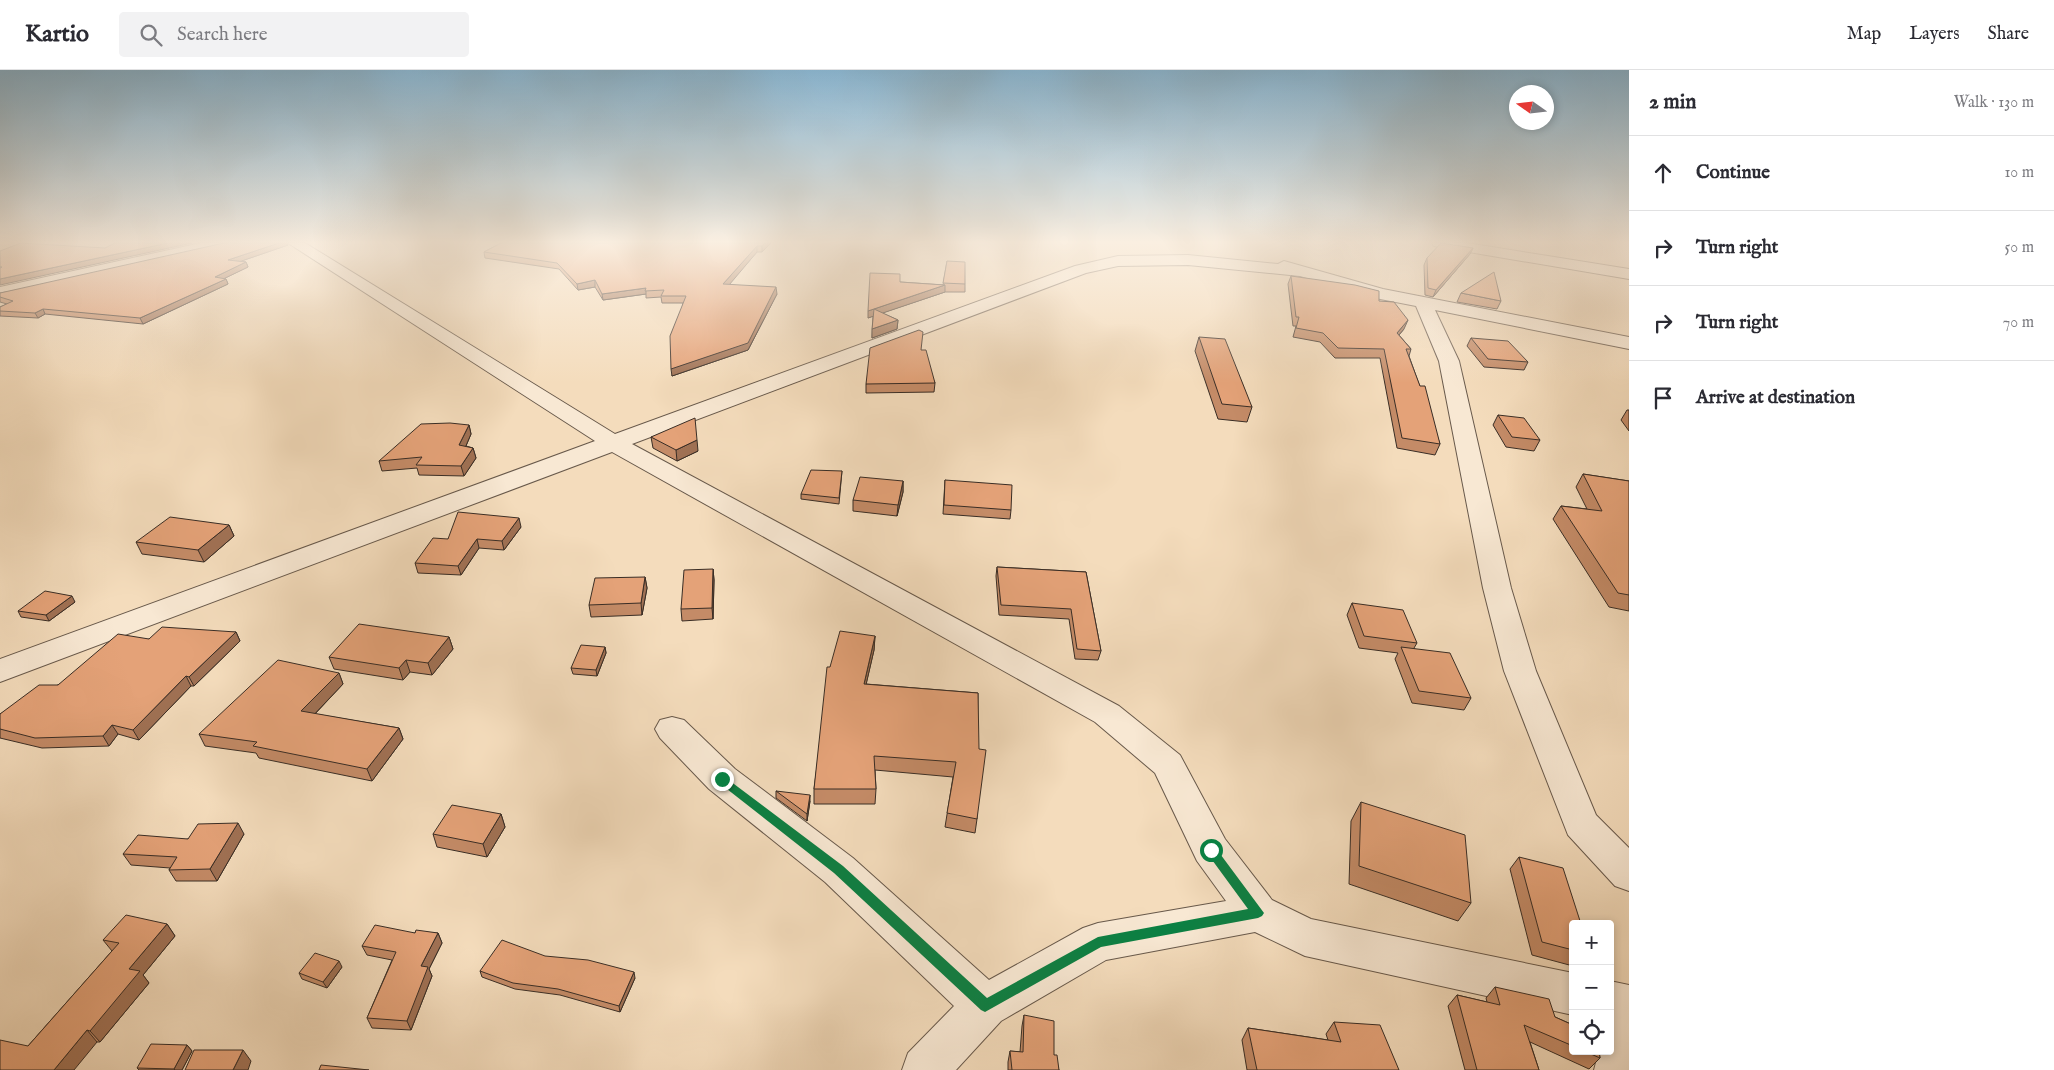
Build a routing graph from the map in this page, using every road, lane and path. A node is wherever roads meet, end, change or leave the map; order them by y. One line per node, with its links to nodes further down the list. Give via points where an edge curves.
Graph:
1 (369, 290): 6 (street)
2 (1026, 290): 6 (street)
3 (1366, 290): 4 (street)
4 (1422, 301): 5 (street); 9 (street, via 1449,361 1498,588 1520,671 1581,824)
5 (1629, 343)
6 (615, 444): 7 (street); 10 (street, via 1107,714 1168,764 1211,850)
7 (0, 671)
8 (672, 729): 13 (street, via 722,779 838,870)
9 (1629, 874)
10 (1258, 913): 11 (street, via 1305,937); 13 (street, via 1098,942)
11 (1569, 993)
12 (1614, 1003): 14 (street)
13 (985, 1006): 16 (street)
14 (1629, 1006)
15 (1629, 1023): 17 (street)
16 (925, 1070)
17 (1617, 1070)

